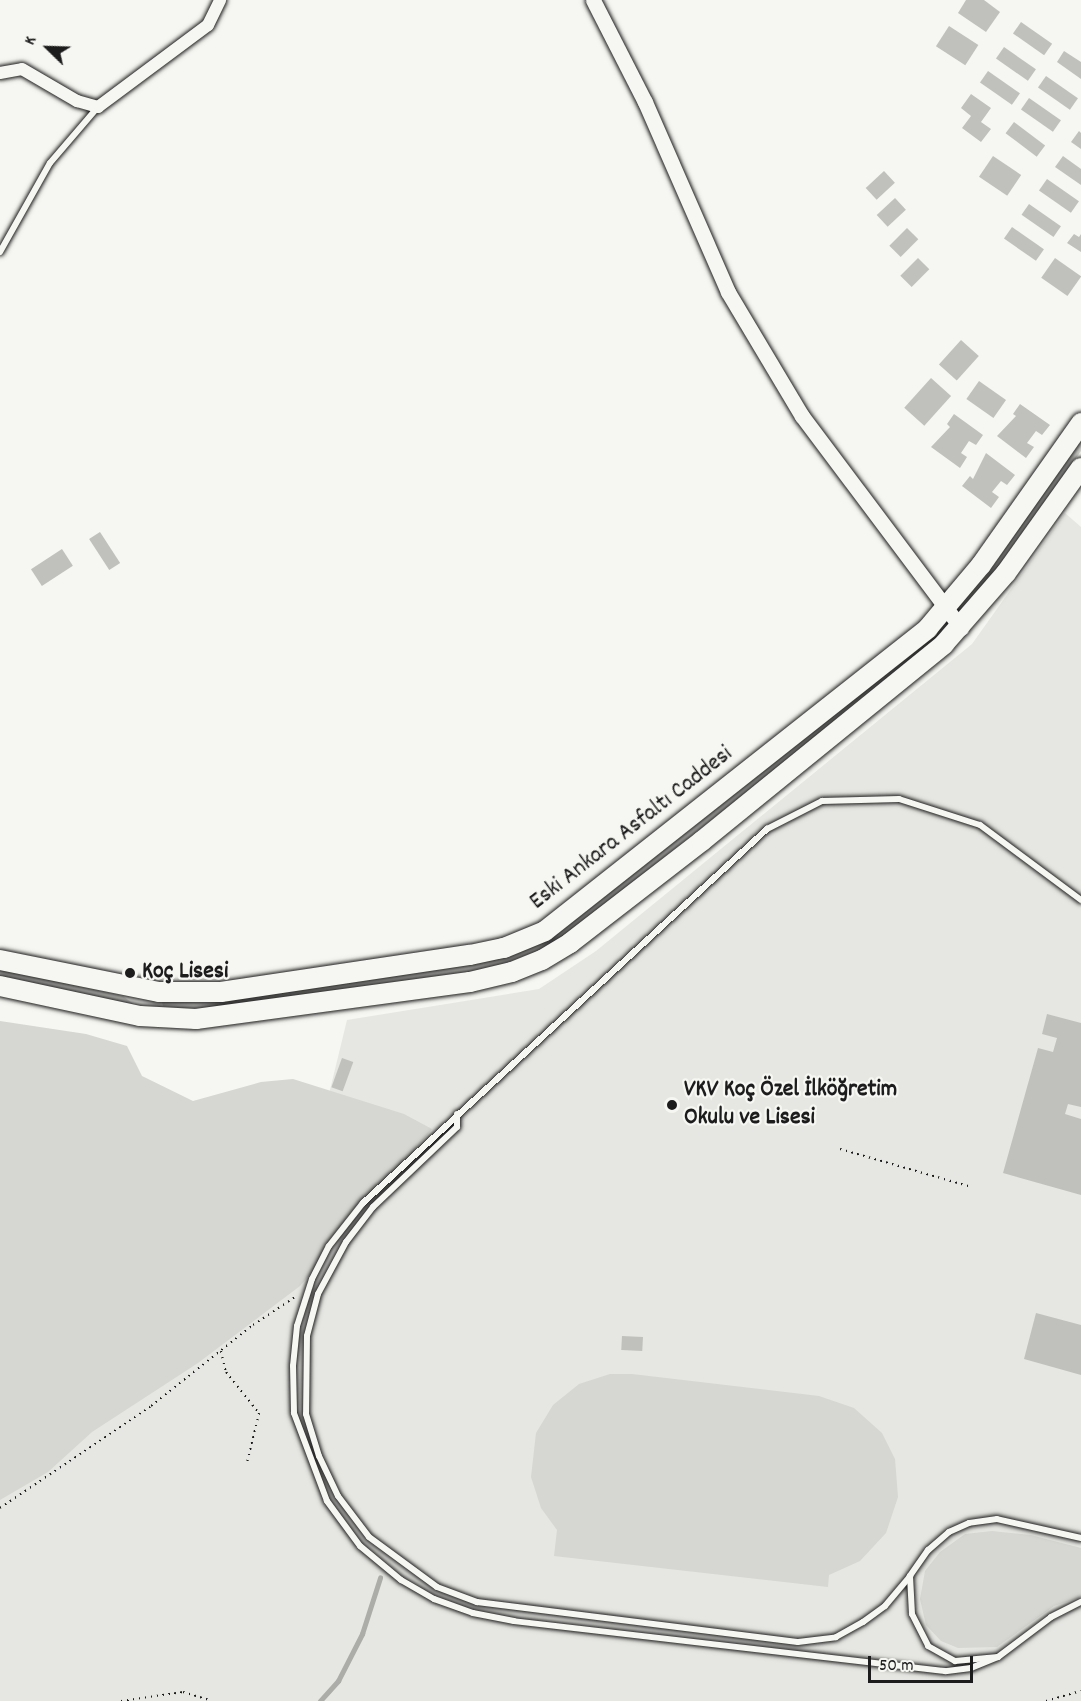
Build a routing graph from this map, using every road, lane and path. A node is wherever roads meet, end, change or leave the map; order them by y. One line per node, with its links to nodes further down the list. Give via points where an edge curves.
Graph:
1 (220, 0): 4 (street, via 208,26)
2 (593, 0): 8 (street, via 645,102 728,292 802,416)
3 (0, 73): 4 (street, via 22,69 77,101)
4 (98, 107): 5 (lane, via 44,171)
5 (0, 252)
6 (1081, 423): 8 (main road, Eski Ankara Asfaltı Caddesi)
7 (1081, 468): 9 (main road)
8 (946, 610): 9 (street); 11 (main road, Eski Ankara Asfaltı Caddesi, via 586,900 545,931 512,945 255,988 187,993 142,990)
9 (961, 628): 12 (main road, via 570,943 512,972 470,982 196,1019 140,1016)
10 (1079, 898): 13 (lane, via 980,825 899,799 822,801 767,829)
11 (0, 960)
12 (0, 986)
13 (457, 1114): 16 (lane, via 344,1225 325,1254); 21 (lane, via 457,1127 373,1207 346,1242 318,1294 307,1336 306,1414 319,1456 338,1496 369,1537 437,1587 477,1602 798,1642 836,1637 863,1622 885,1606)
14 (840, 1149): 15 (path)
15 (972, 1187)
16 (307, 1295): 17 (path, via 283,1303); 23 (lane, via 292,1366 294,1413 308,1458 327,1501 360,1546 401,1580 434,1599 473,1613 514,1621 945,1671 971,1668)
17 (221, 1351): 18 (path, via 226,1372 259,1413); 19 (path, via 142,1413)
18 (247, 1463)
19 (0, 1508)
20 (1081, 1538): 21 (lane, via 997,1519 969,1523 949,1532 928,1550)
21 (910, 1576): 23 (lane, via 912,1614 928,1646 955,1661)
22 (1081, 1602): 23 (lane, via 1051,1617)
23 (998, 1657)
24 (1081, 1691): 27 (path)
25 (121, 1701): 26 (path, via 183,1692)
26 (212, 1701)
27 (1046, 1701)

